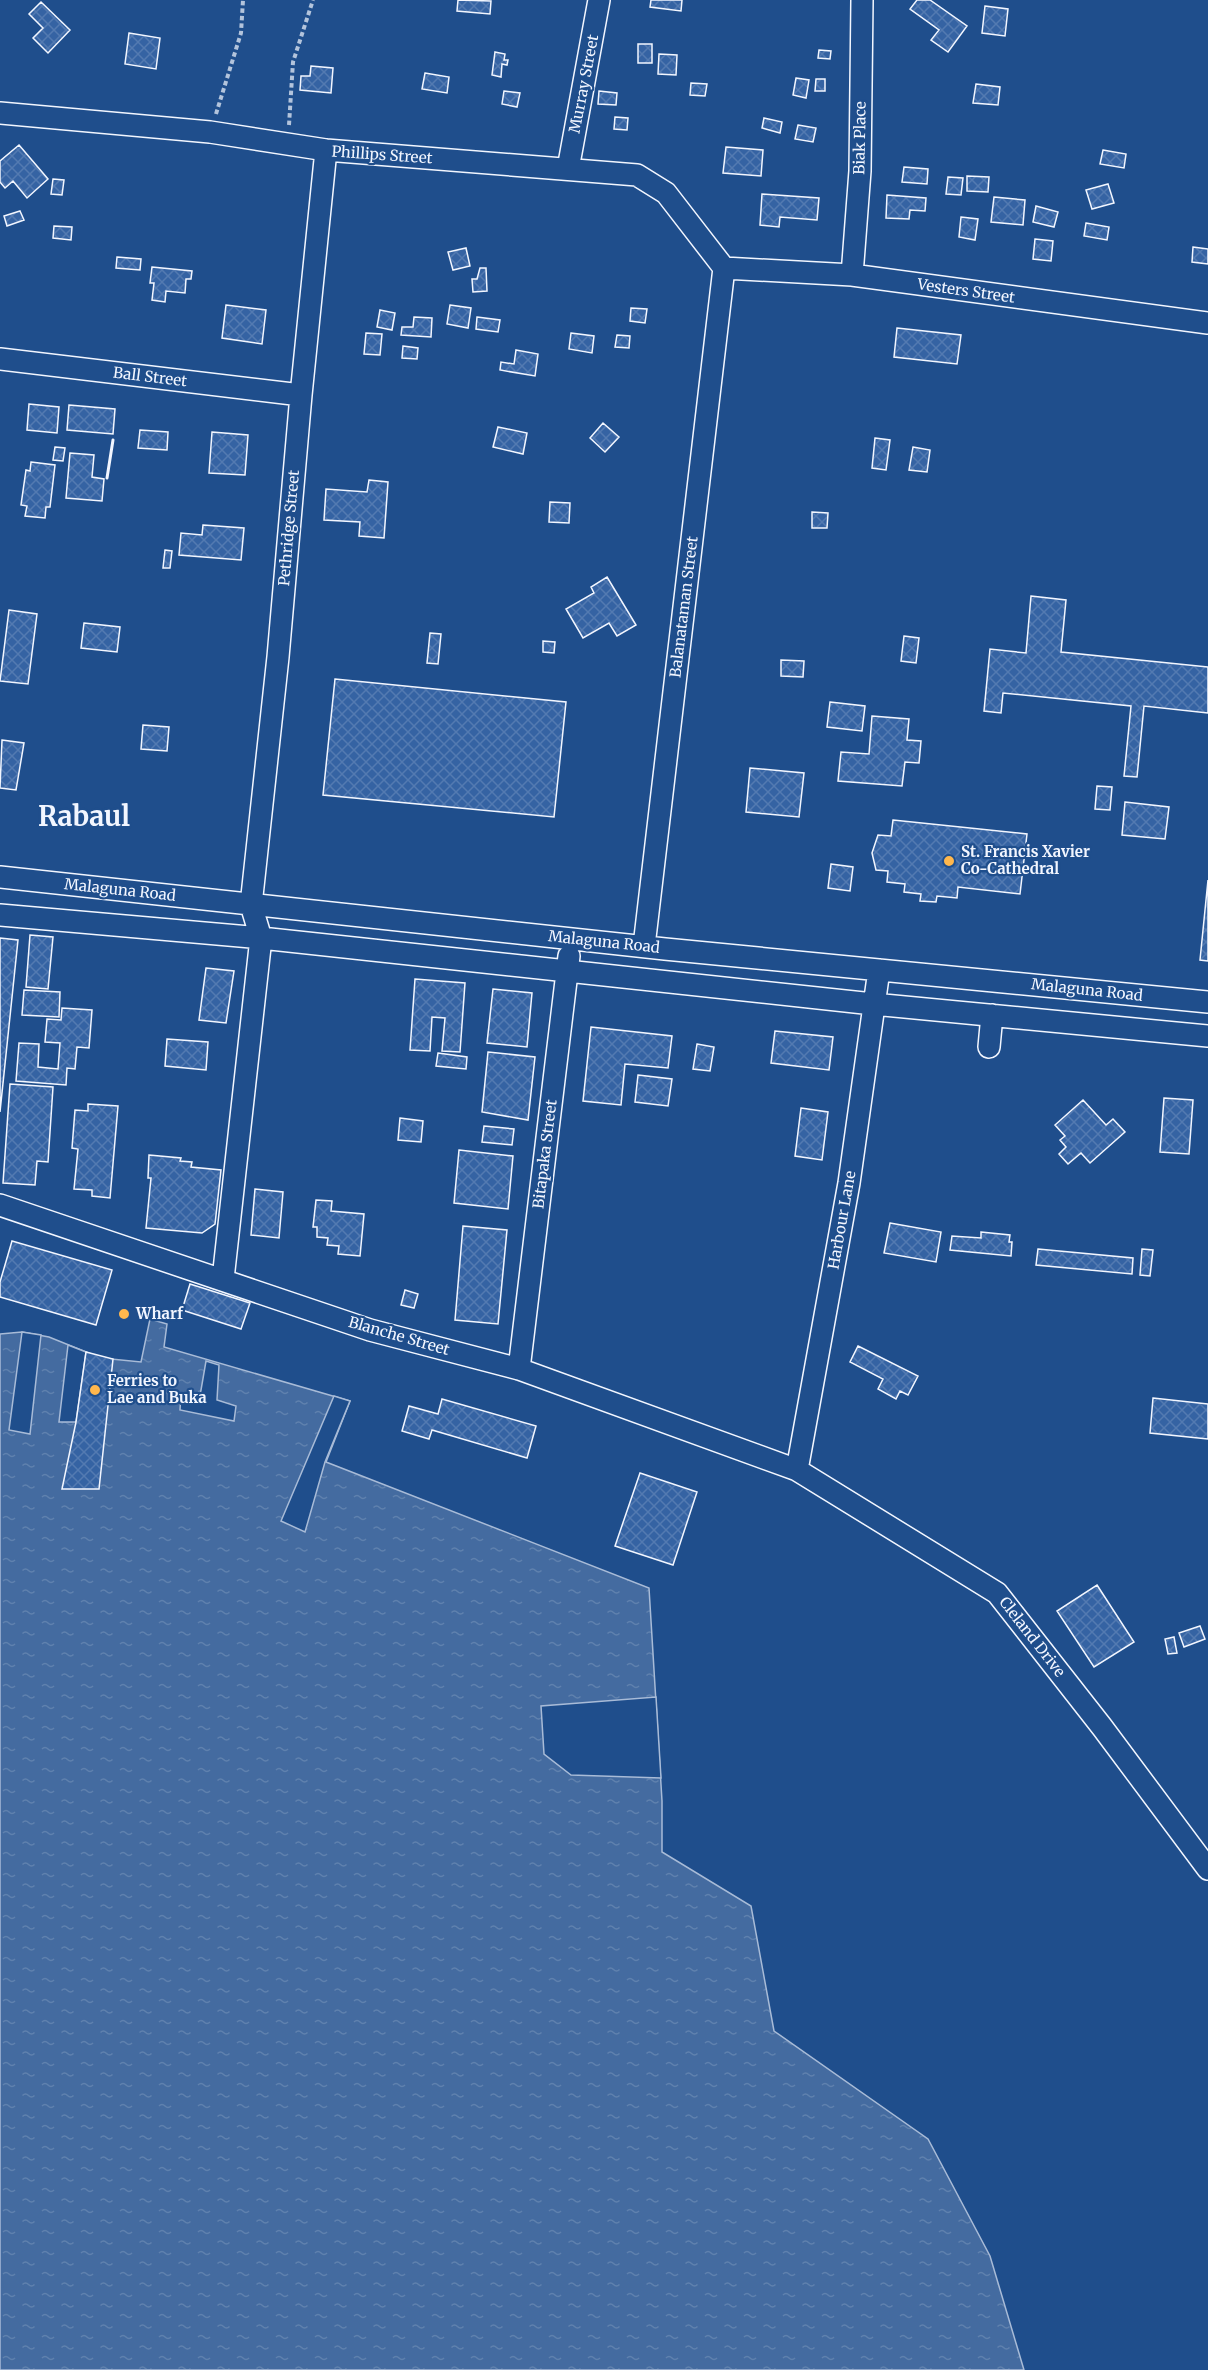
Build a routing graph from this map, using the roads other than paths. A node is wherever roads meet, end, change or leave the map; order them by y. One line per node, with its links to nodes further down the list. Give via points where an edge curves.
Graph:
1 (599, 0): 5 (street, Murray Street)
2 (862, 0): 7 (street, Biak Place, via 860,171)
3 (0, 113): 4 (street, Phillips Street, via 210,132)
4 (326, 150): 5 (street, Phillips Street); 10 (street, Pethridge Street)
5 (568, 169): 6 (street, Phillips Street, via 637,175 658,187)
6 (724, 268): 7 (street, Vesters Street); 16 (street, Balanataman Street)
7 (852, 275): 8 (street, Vesters Street)
8 (1208, 323)
9 (0, 359): 10 (street, Ball Street)
10 (301, 395): 12 (street, Pethridge Street)
11 (0, 877): 12 (street, Malaguna Road)
12 (251, 905): 14 (street); 15 (street, Malaguna Road)
13 (0, 915): 14 (street, Malaguna Road)
14 (261, 938): 17 (street, Malaguna Road); 25 (street)
15 (571, 939): 16 (street, Malaguna Road); 17 (street, Bitapaka Street)
16 (644, 946): 18 (street, Malaguna Road)
17 (567, 970): 20 (street, Malaguna Road); 26 (street, Bitapaka Street)
18 (879, 970): 19 (street, Malaguna Road); 20 (street, Harbour Lane)
19 (1208, 1002)
20 (873, 1004): 21 (street, Malaguna Road); 27 (street, Harbour Lane, via 849,1183)
21 (992, 1015): 22 (street, Malaguna Road); 23 (street)
22 (1208, 1036)
23 (989, 1047)
24 (0, 1205): 25 (street, Blanche Street)
25 (223, 1279): 26 (street, Blanche Street, via 370,1330)
26 (519, 1369): 27 (street, Blanche Street)
27 (797, 1470): 28 (street, Cleland Drive, via 997,1593)
28 (1208, 1869)

